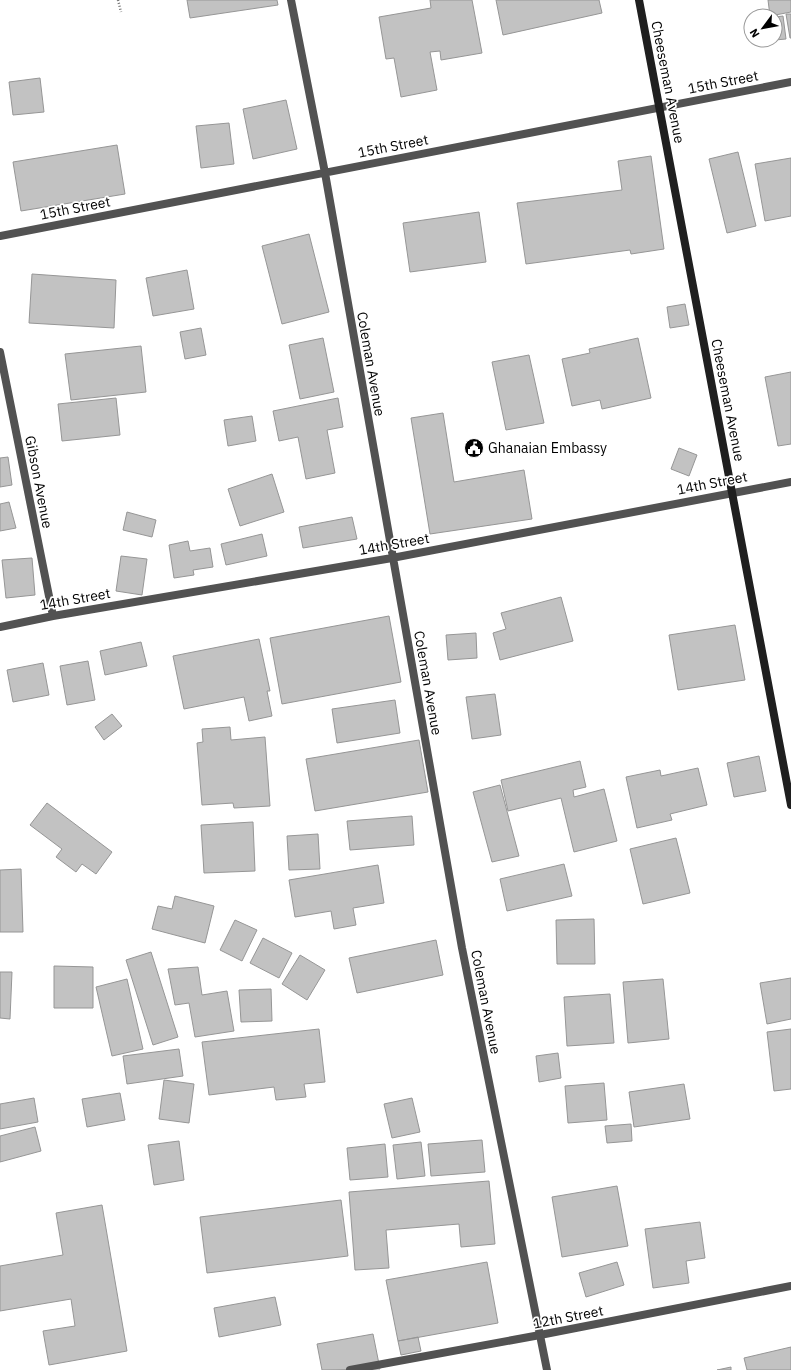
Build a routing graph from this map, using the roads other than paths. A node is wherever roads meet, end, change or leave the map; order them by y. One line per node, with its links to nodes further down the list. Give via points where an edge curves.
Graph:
1 (291, 0): 5 (street, Coleman Avenue)
2 (639, 0): 4 (street, Cheeseman Avenue)
3 (791, 82): 4 (street, 15th Street)
4 (660, 108): 5 (street, 15th Street); 9 (street, Cheeseman Avenue)
5 (325, 173): 6 (street, 15th Street); 10 (street, Coleman Avenue)
6 (0, 236)
7 (0, 352): 11 (street, Gibson Avenue)
8 (791, 482): 9 (street, 14th Street)
9 (732, 492): 10 (street, 14th Street); 13 (street, Cheeseman Avenue)
10 (392, 558): 11 (street, 14th Street); 15 (street, Coleman Avenue, via 462,948)
11 (53, 616): 12 (street, 14th Street)
12 (0, 627)
13 (791, 805)
14 (791, 1286): 15 (street, 12th Street)
15 (540, 1336): 16 (street, 12th Street); 17 (street, Coleman Avenue)
16 (350, 1370)
17 (547, 1370)

